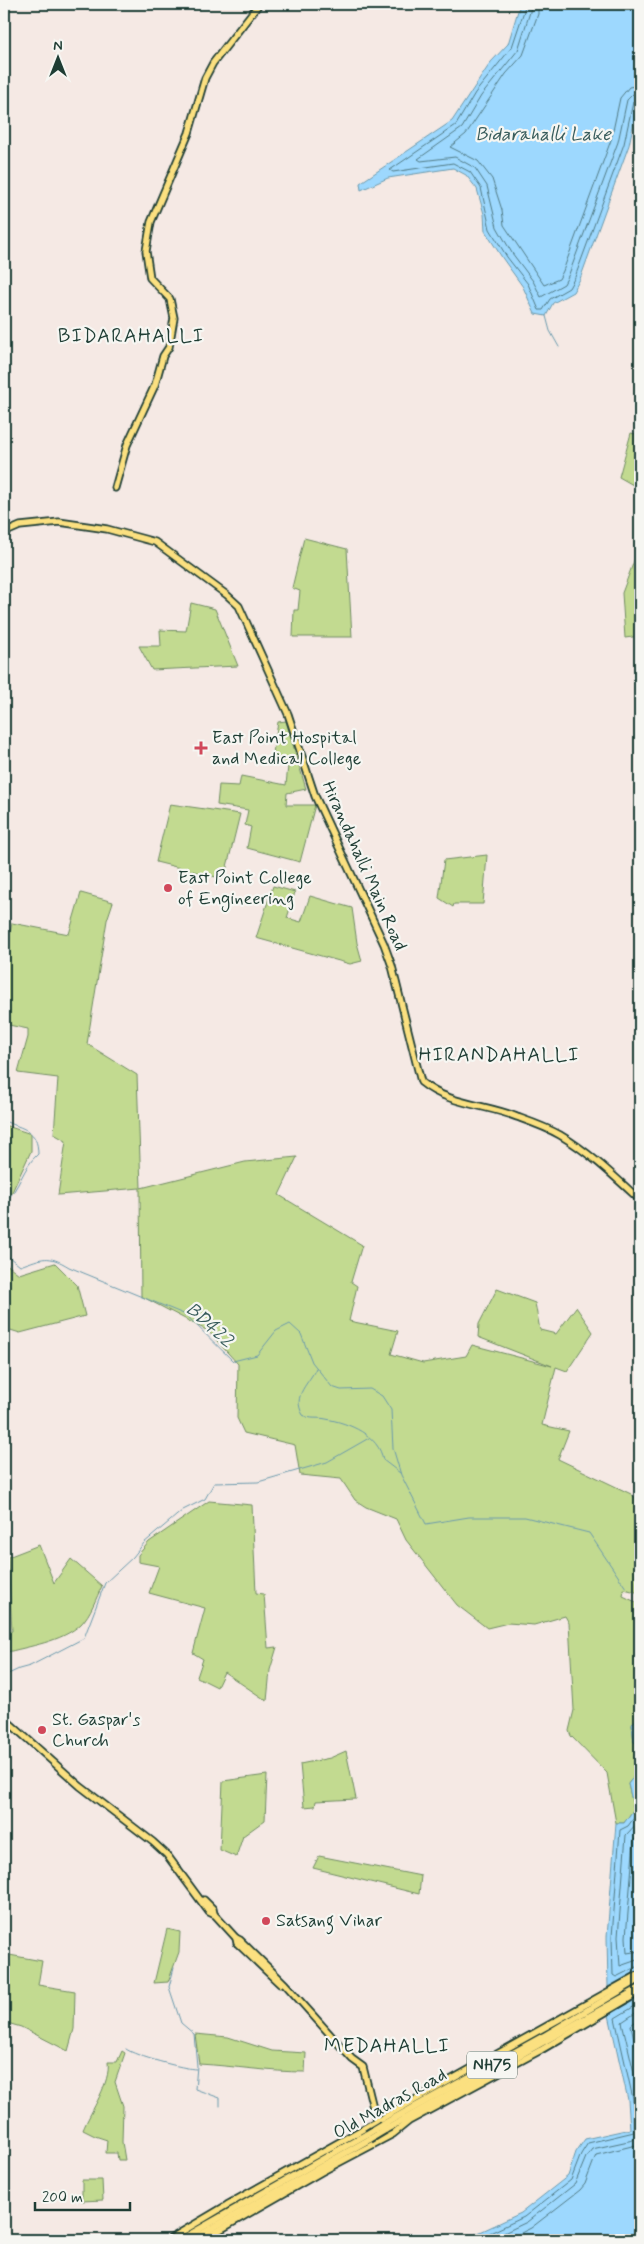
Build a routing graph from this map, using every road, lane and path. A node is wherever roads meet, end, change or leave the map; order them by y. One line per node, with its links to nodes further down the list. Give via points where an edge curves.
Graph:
1 (259, 4): 2 (main road, via 205,78 189,133 151,222 146,251 150,278 170,299 174,318 169,346 127,445)
2 (115, 488)
3 (4, 533): 4 (main road, Hirandahalli Main Road, via 20,526 59,522 105,529 155,542 238,606 288,714 315,796 384,944 421,1082 434,1093 492,1108 560,1135)
4 (640, 1200)
5 (4, 1718): 11 (main road, via 80,1786 166,1855 237,1943 283,1986 288,1987 352,2059 363,2067)
6 (640, 1974): 11 (main road)
7 (640, 1979): 10 (highway, Old Madras Road / NH75)
8 (640, 1988): 9 (highway, Old Madras Road / NH75)
9 (636, 1993): 10 (highway, Old Madras Road / NH75); 13 (main road)
10 (602, 2006): 15 (highway, Old Madras Road / NH75, bridge)
11 (376, 2123): 12 (main road); 13 (main road)
12 (368, 2128): 14 (main road); 16 (main road)
13 (384, 2138): 14 (main road)
14 (376, 2142): 19 (main road)
15 (205, 2229): 17 (highway, Old Madras Road / NH75); 18 (highway, Old Madras Road / NH75)
16 (168, 2240)
17 (180, 2240)
18 (191, 2240)
19 (202, 2240)

